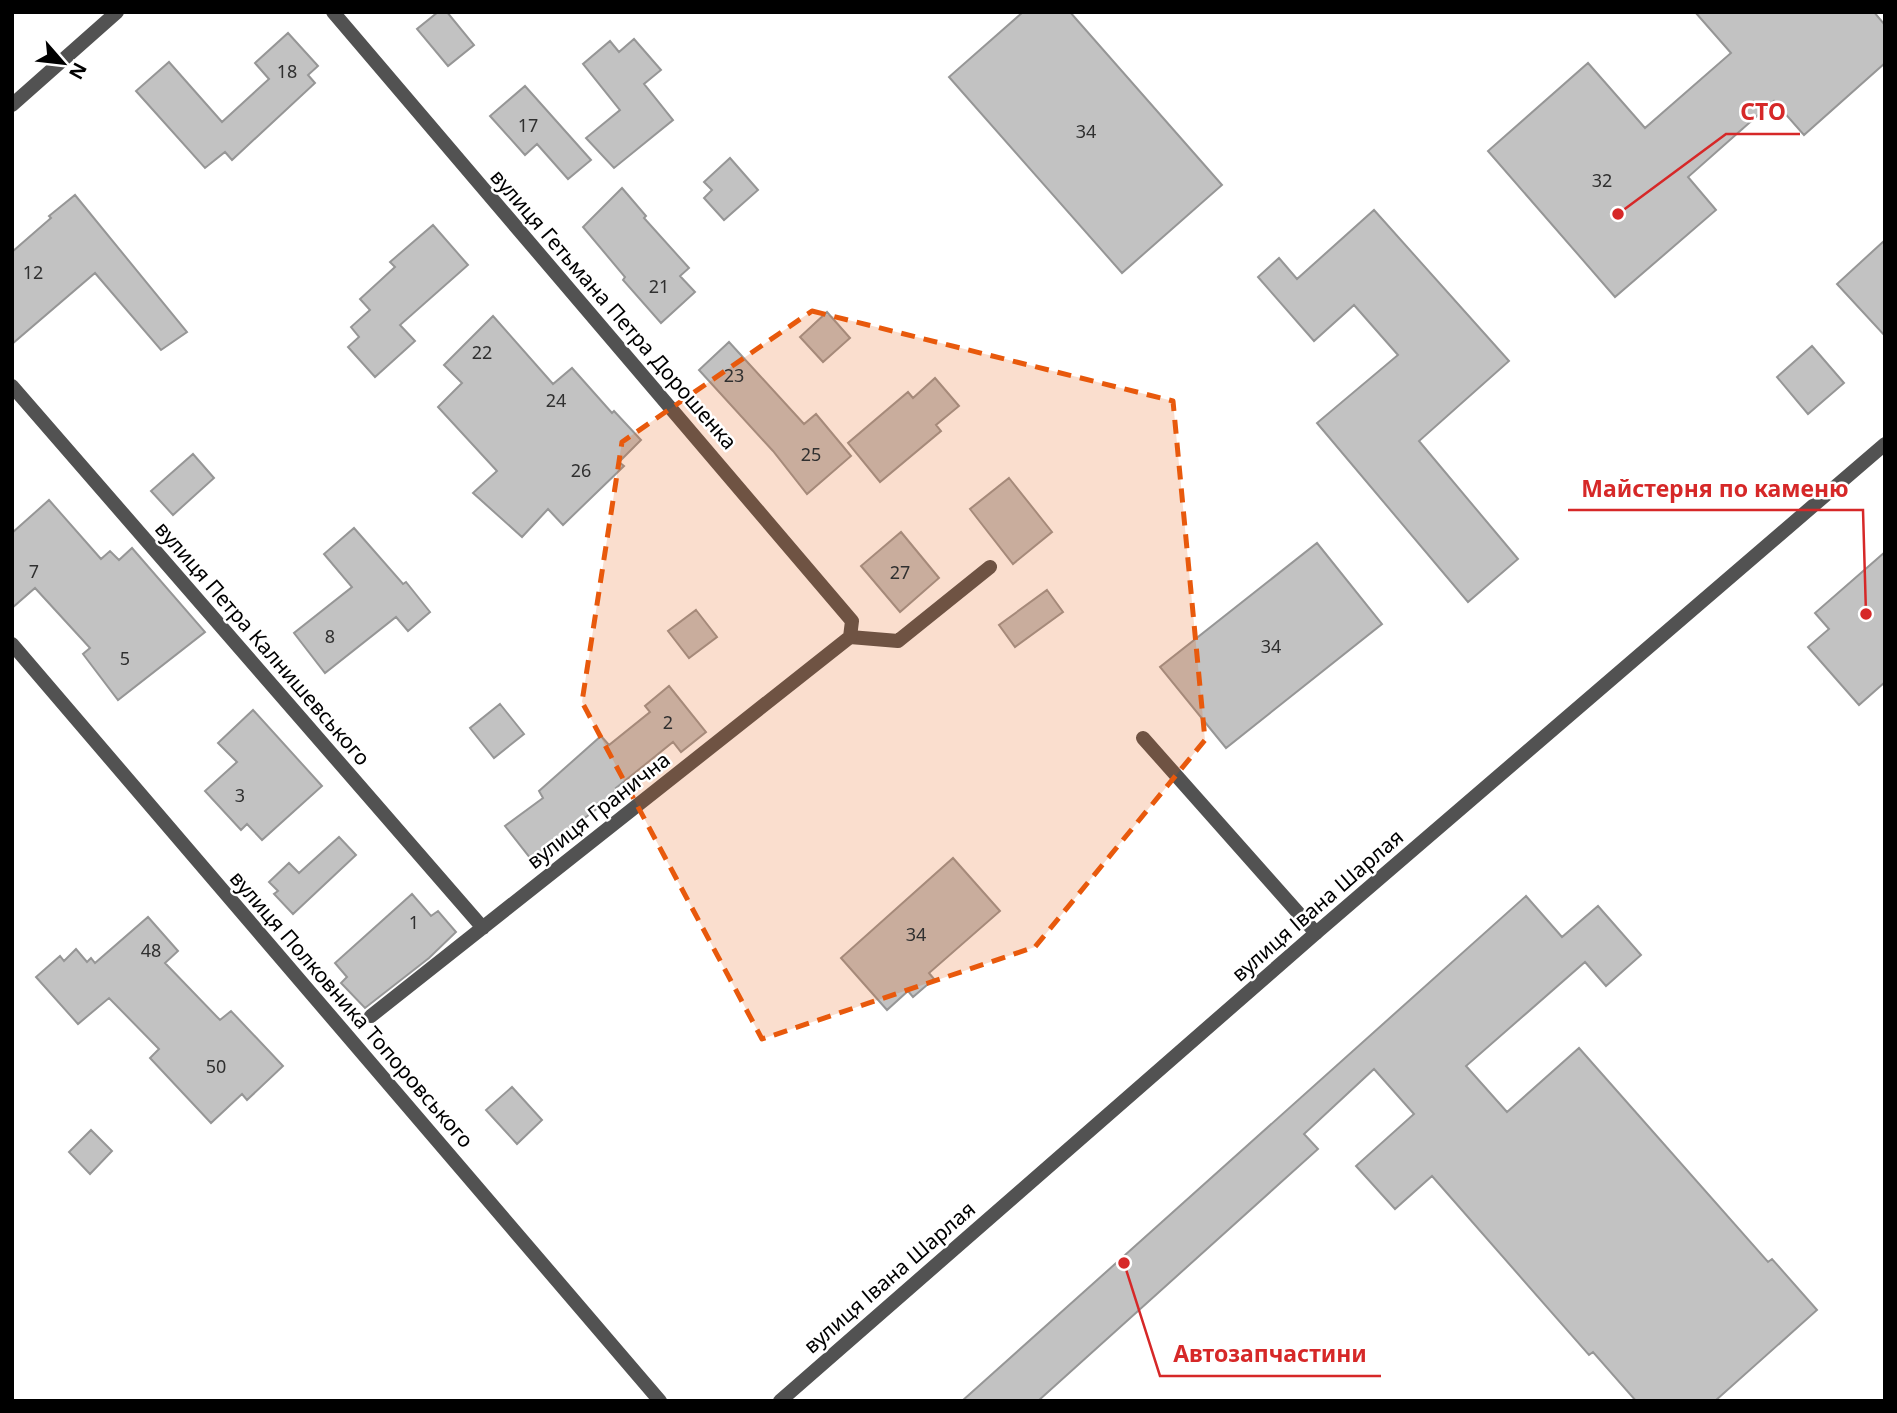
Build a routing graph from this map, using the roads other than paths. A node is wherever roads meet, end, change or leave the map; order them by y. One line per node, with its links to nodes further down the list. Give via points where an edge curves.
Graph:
1 (117, 12): 3 (street)
2 (333, 12): 7 (street, вулиця Гетьмана Петра Дорошенка, via 833,597 852,621)
3 (12, 105)
4 (12, 386): 10 (street, вулиця Петра Калнишевського)
5 (1885, 444): 11 (street, вулиця Івана Шарлая)
6 (990, 567): 7 (street, via 898,641)
7 (850, 637): 10 (street, вулиця Гранична)
8 (12, 644): 13 (street, вулиця Полковника Топоровського)
9 (1143, 738): 11 (street)
10 (483, 928): 12 (street, вулиця Гранична)
11 (1316, 933): 14 (street, вулиця Івана Шарлая)
12 (371, 1016)
13 (660, 1401)
14 (779, 1401)

